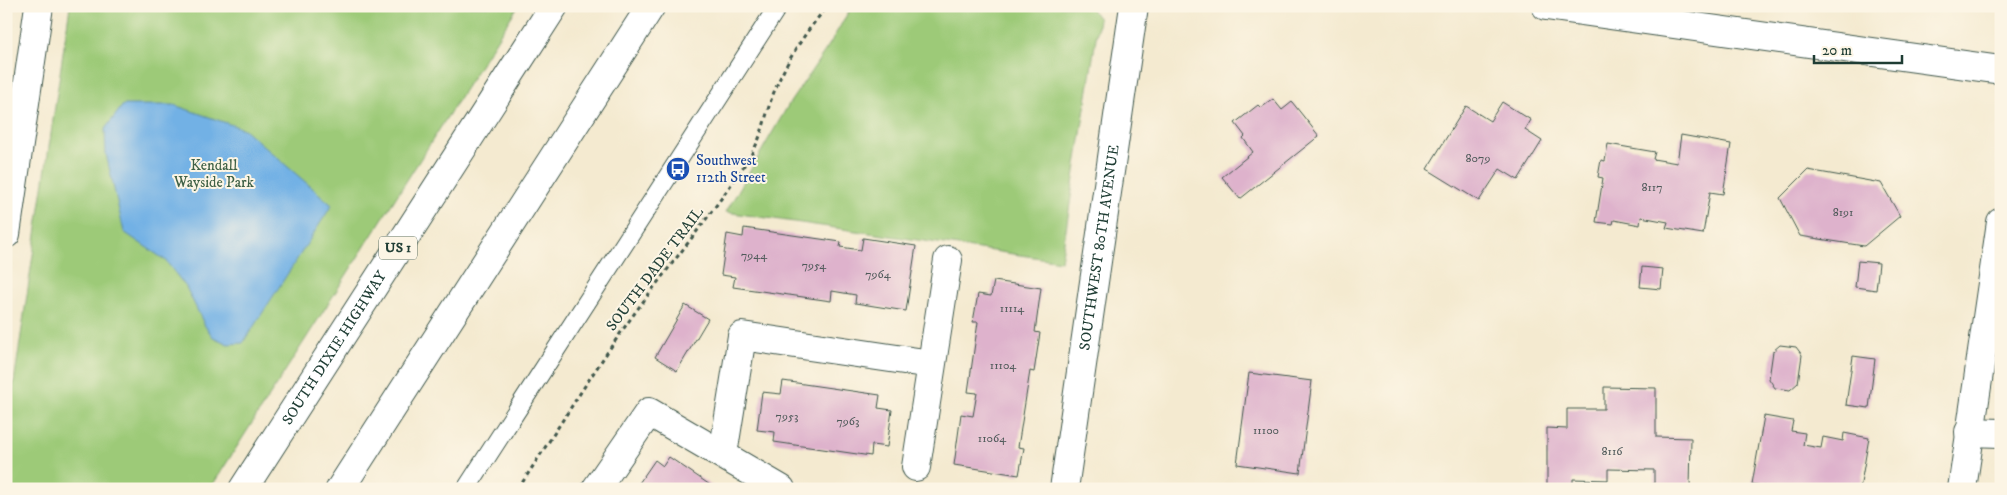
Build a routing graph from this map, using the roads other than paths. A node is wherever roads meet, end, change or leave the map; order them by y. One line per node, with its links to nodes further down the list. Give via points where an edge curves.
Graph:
1 (39, 6): 9 (main road)
2 (554, 6): 17 (main road, SOUTH DIXIE HIGHWAY / US 1)
3 (651, 6): 18 (main road)
4 (778, 6): 19 (lane)
5 (1134, 6): 22 (main road, SOUTHWEST 80TH AVENUE)
6 (1546, 6): 7 (main road)
7 (2001, 70)
8 (2001, 222): 11 (main road)
9 (6, 234)
10 (948, 260): 12 (main road)
11 (1997, 279): 13 (main road)
12 (931, 364): 15 (main road, via 742,336); 16 (main road)
13 (1969, 432): 14 (main road); 23 (main road)
14 (2001, 433)
15 (723, 454): 20 (main road, via 649,412); 21 (main road)
16 (916, 467)
17 (243, 489)
18 (340, 489)
19 (466, 489)
20 (596, 489)
21 (781, 489)
22 (1064, 489)
23 (1962, 489)

